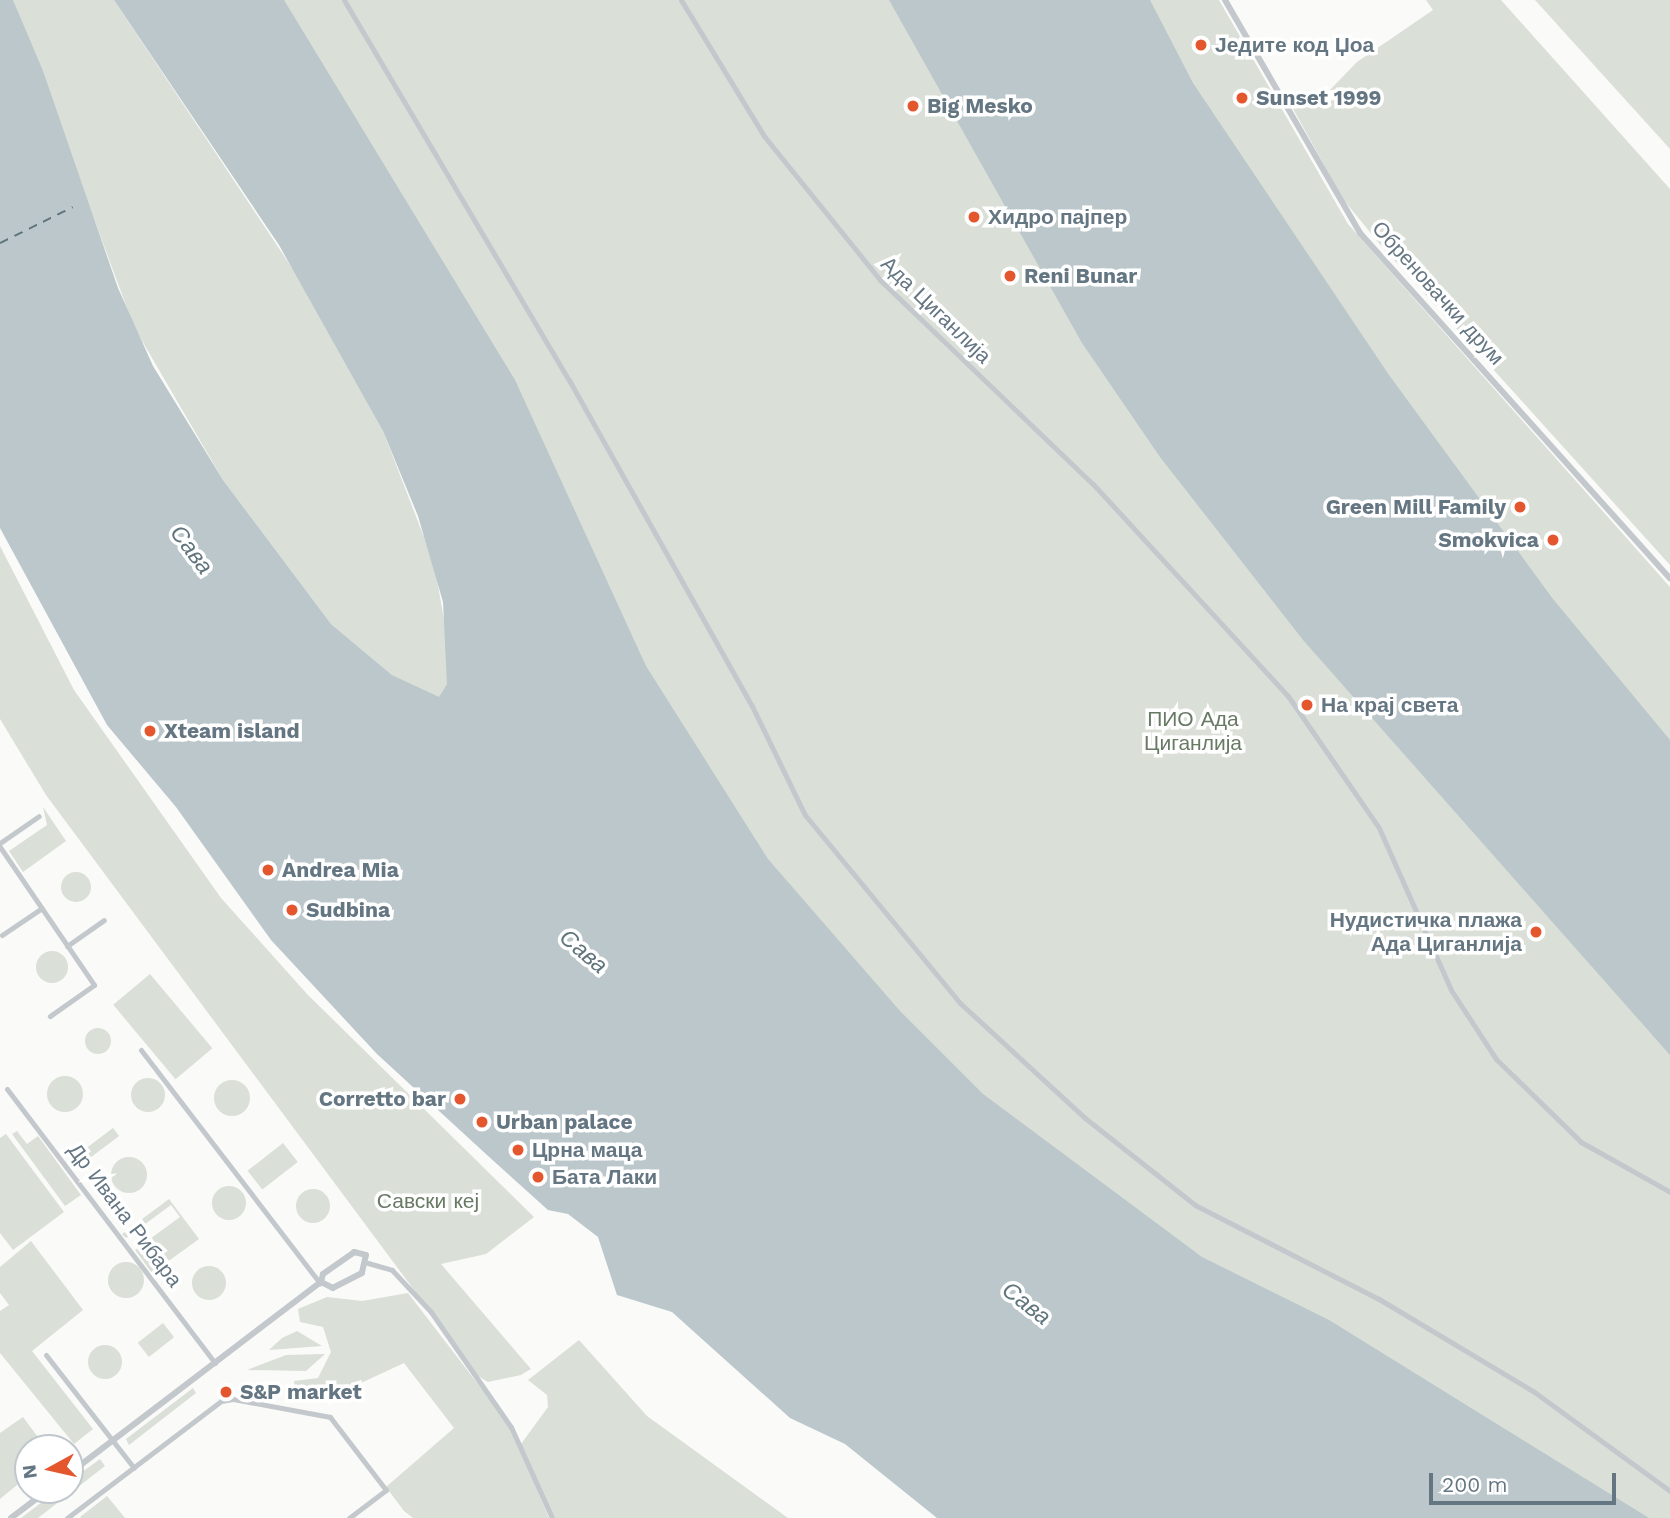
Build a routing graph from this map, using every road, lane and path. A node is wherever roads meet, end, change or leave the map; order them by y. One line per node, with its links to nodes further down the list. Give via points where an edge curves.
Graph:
1 (344, 0): 22 (street, via 410,106 441,174 569,380 752,706 806,815 951,993 1085,1118 1195,1205 1379,1299 1533,1391)
2 (681, 0): 14 (street, Ада Циганлија, via 764,136 887,288 1093,484 1211,607 1295,706 1363,802 1451,990 1496,1059 1581,1142)
3 (1225, 0): 4 (street, Обреновачки друм, via 1360,233)
4 (1670, 578)
5 (39, 816): 6 (street)
6 (0, 845): 7 (street)
7 (42, 908): 9 (street); 10 (street)
8 (104, 920): 10 (street)
9 (2, 935)
10 (67, 946): 11 (street, via 94,985)
11 (50, 1016)
12 (141, 1050): 16 (street)
13 (7, 1089): 18 (street, Др Ивана Рибара)
14 (1670, 1192)
15 (368, 1263): 16 (street, via 333,1288); 16 (street, via 364,1252 354,1252); 27 (street, via 392,1270 416,1291 521,1444)
16 (321, 1283): 18 (street)
17 (46, 1355): 19 (street)
18 (215, 1363): 19 (street)
19 (113, 1441): 20 (street); 21 (street)
20 (84, 1463)
21 (134, 1468): 25 (street); 26 (street, via 233,1399 328,1415 386,1490)
22 (1670, 1491)
23 (30, 1504): 24 (street)
24 (11, 1518)
25 (66, 1518)
26 (349, 1518)
27 (552, 1518)

